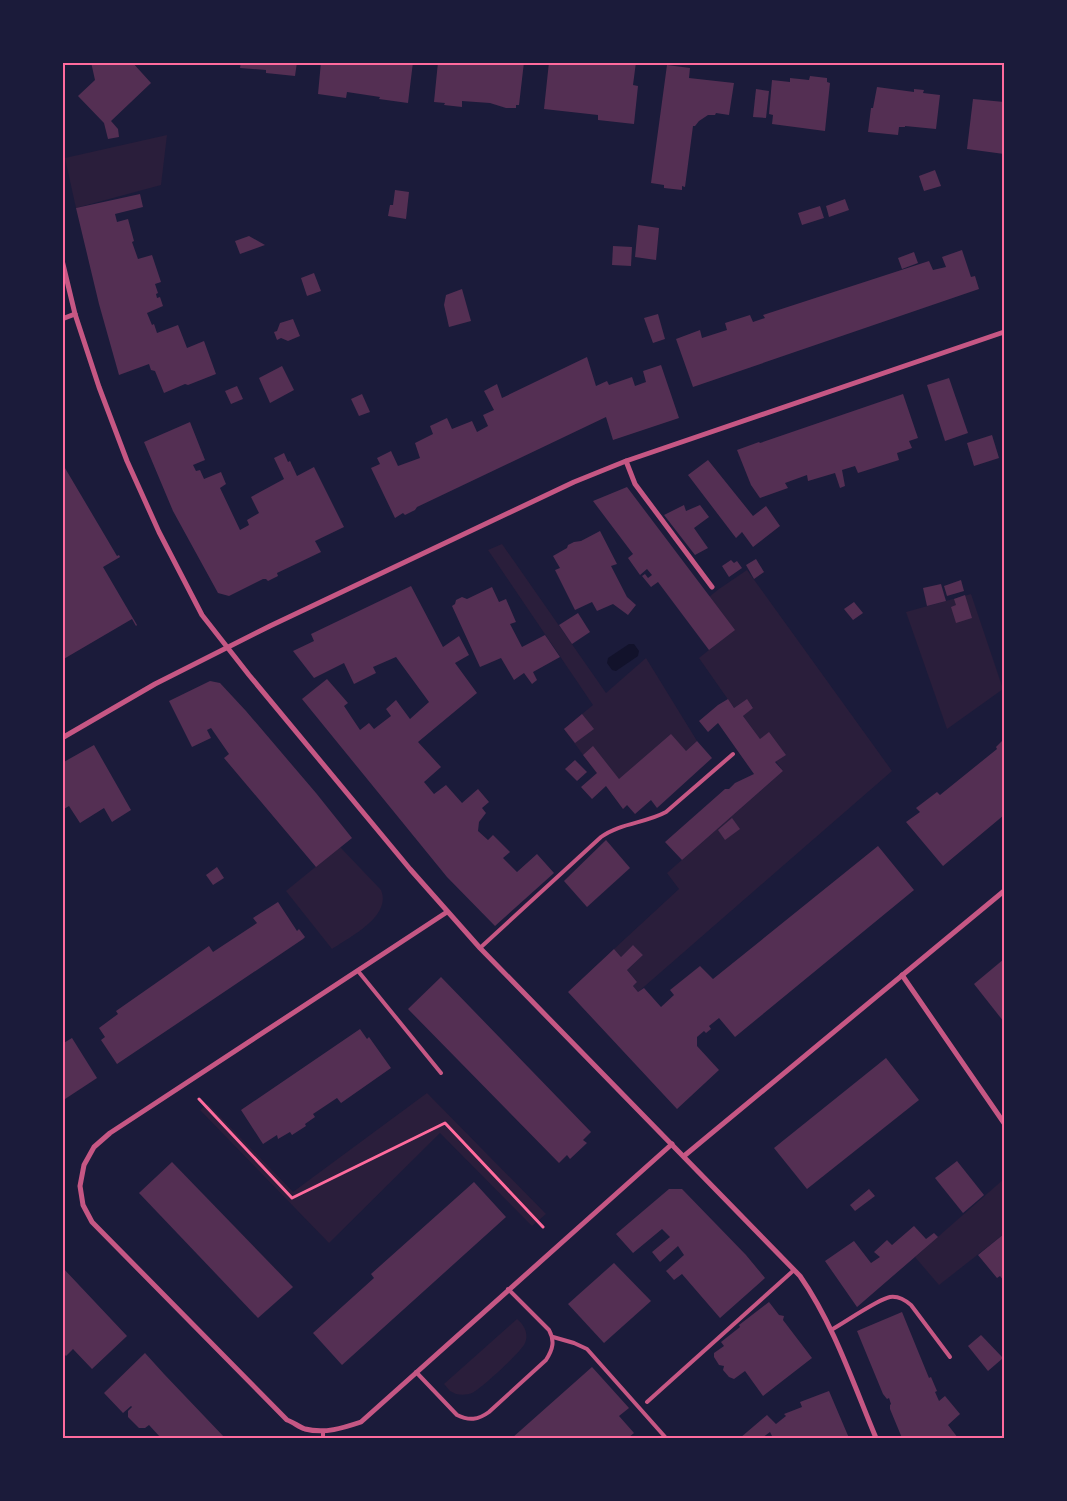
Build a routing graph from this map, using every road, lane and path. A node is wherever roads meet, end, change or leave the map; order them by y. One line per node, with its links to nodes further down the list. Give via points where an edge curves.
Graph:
1 (62, 260): 2 (street)
2 (75, 314): 3 (street); 7 (street, via 127,461 158,532 202,614)
3 (62, 319)
4 (1004, 332): 5 (street)
5 (626, 461): 6 (street, via 635,484); 7 (street, via 574,482)
6 (712, 587)
7 (227, 648): 8 (street, via 155,684); 11 (street)
8 (62, 738)
9 (733, 754): 12 (lane, via 666,812 602,836)
10 (1004, 891): 14 (street)
11 (447, 912): 12 (street); 13 (street)
12 (480, 948): 18 (street)
13 (358, 971): 15 (lane); 28 (street, via 110,1133 94,1147 84,1165 80,1186 83,1205 92,1222 287,1420 304,1428)
14 (902, 975): 17 (street); 19 (street)
15 (441, 1072)
16 (199, 1099): 20 (path, via 292,1198 445,1123)
17 (1004, 1123)
18 (672, 1144): 19 (street); 22 (street)
19 (684, 1156): 21 (street)
20 (543, 1228)
21 (794, 1270): 23 (street, via 815,1297); 27 (lane)
22 (508, 1289): 24 (lane, via 549,1330); 26 (street)
23 (831, 1330): 25 (lane, via 884,1299 899,1298 912,1305); 31 (street)
24 (552, 1337): 26 (lane, via 551,1353 546,1360 489,1412 473,1420 457,1415); 30 (lane, via 587,1349)
25 (950, 1358)
26 (416, 1372): 28 (street, via 361,1422)
27 (647, 1402)
28 (323, 1431): 29 (lane)
29 (323, 1438)
30 (666, 1438)
31 (876, 1438)

